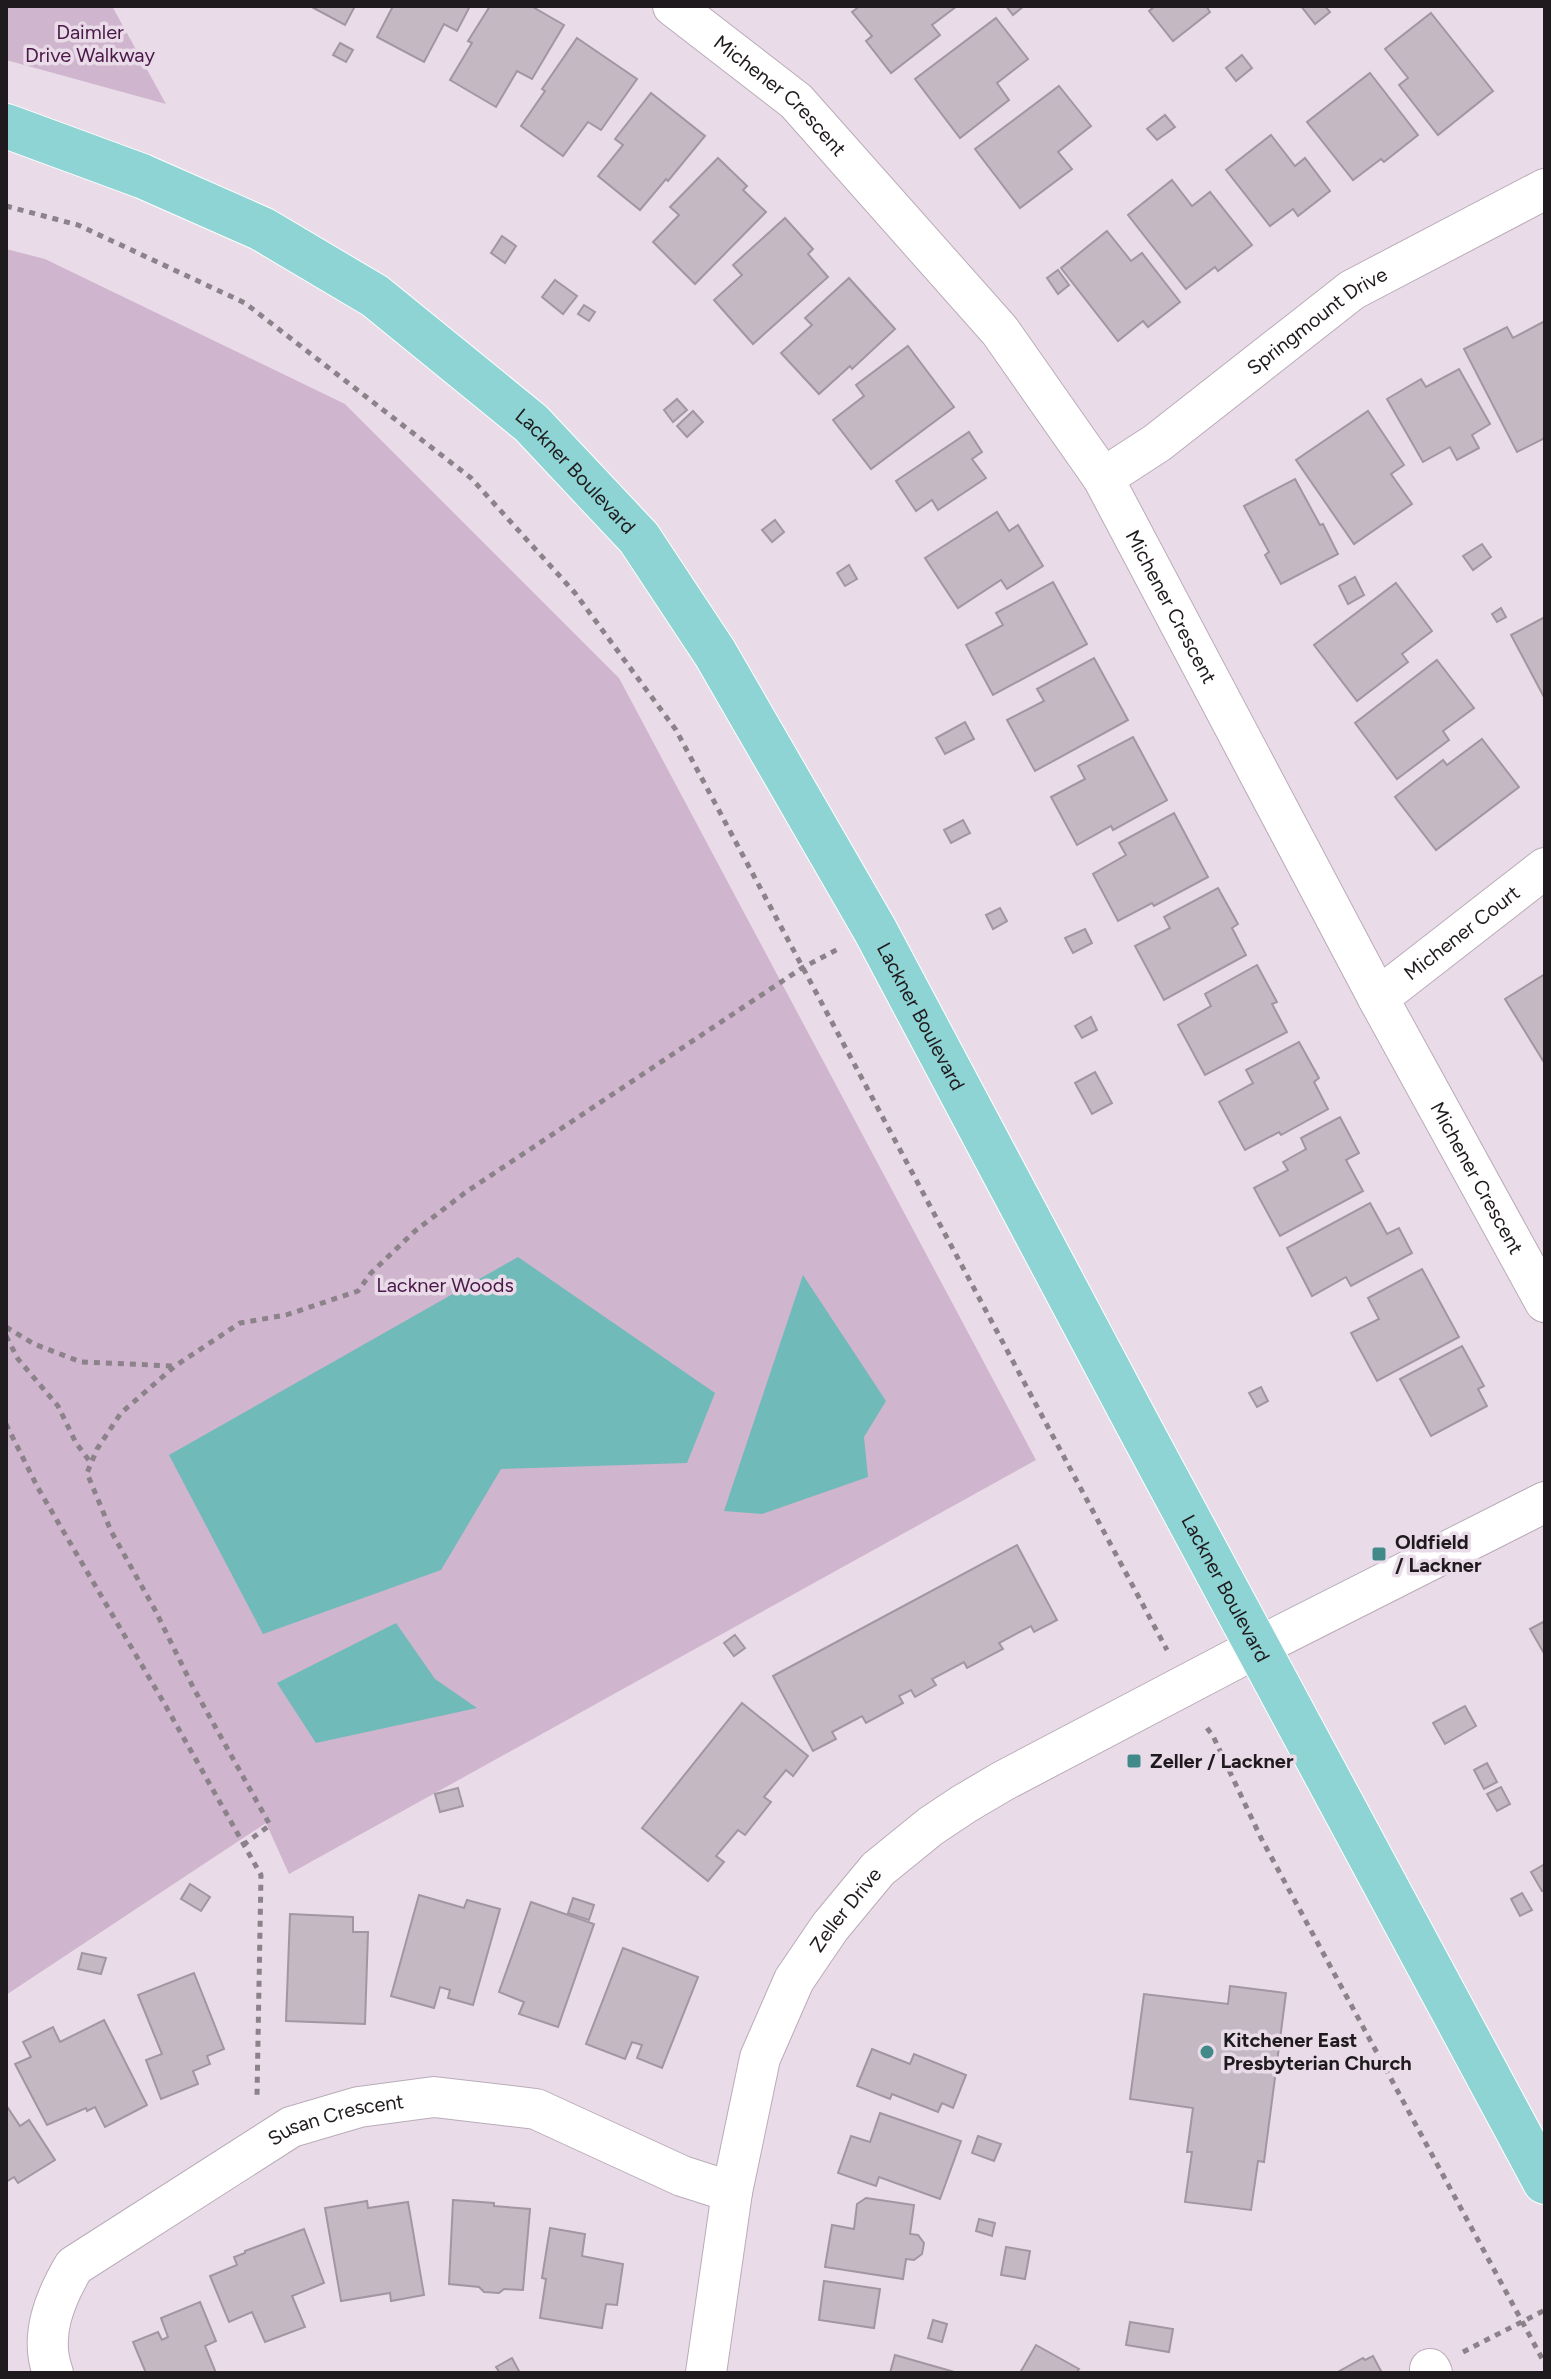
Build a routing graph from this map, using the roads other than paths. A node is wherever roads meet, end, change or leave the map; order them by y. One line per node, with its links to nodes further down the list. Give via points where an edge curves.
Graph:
1 (673, 6): 4 (street, Michener Crescent, via 796,101 1000,331)
2 (6, 126): 9 (main road, Lackner Boulevard, via 142,176 262,229 375,296 531,423 639,538 715,653 875,930)
3 (1545, 189): 4 (street, Springmount Drive, via 1352,290 1157,443)
4 (1103, 478): 6 (street, Michener Crescent)
5 (1545, 868): 6 (street, Michener Court)
6 (1378, 998): 7 (street, Michener Crescent)
7 (1545, 1302)
8 (1545, 1502): 9 (street, Zeller Drive)
9 (1258, 1647): 10 (main road, Lackner Boulevard); 11 (street, Zeller Drive, via 990,1789 878,1869 794,1980 760,2058)
10 (1545, 2182)
11 (732, 2192): 12 (street, Susan Crescent, via 682,2176 536,2109 434,2097 359,2107 291,2127 74,2266 50,2319); 13 (street, Zeller Drive)
12 (53, 2373)
13 (706, 2373)

